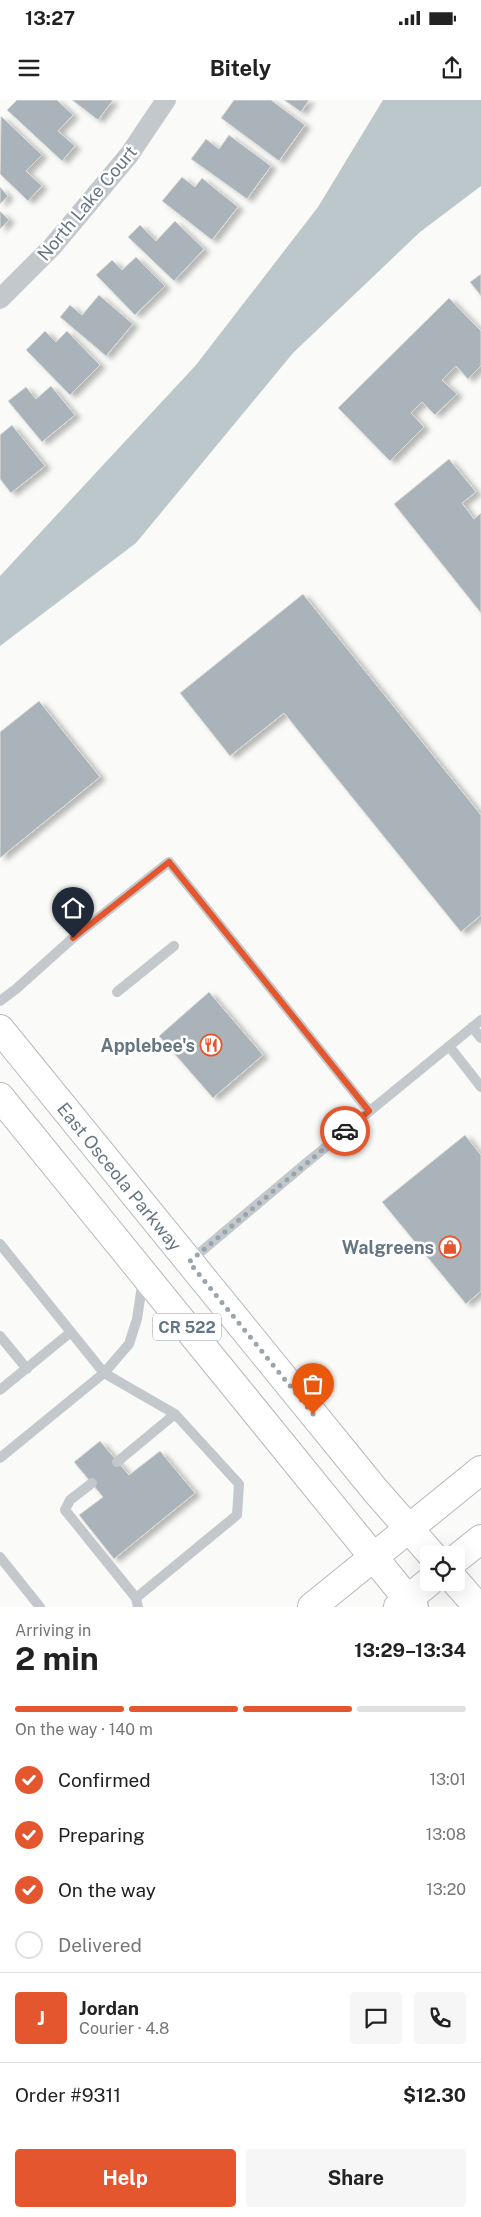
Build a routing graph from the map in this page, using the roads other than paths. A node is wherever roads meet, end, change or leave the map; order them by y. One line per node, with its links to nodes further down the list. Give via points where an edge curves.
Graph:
1 (166, 100): 2 (street, North Lake Court, via 129,155 52,247)
2 (0, 299)
3 (174, 946): 4 (lane)
4 (117, 992)
5 (0, 1001): 13 (lane, via 169,862)
6 (481, 1020): 7 (lane)
7 (472, 1027): 9 (lane); 10 (lane)
8 (0, 1029): 15 (main road, East Osceola Parkway / CR 522)
9 (481, 1038)
10 (449, 1046): 11 (lane); 13 (lane)
11 (481, 1087)
12 (0, 1097): 16 (main road, CR 522)
13 (369, 1111): 15 (lane)
14 (0, 1244): 17 (lane)
15 (189, 1262): 27 (main road, East Osceola Parkway / CR 522)
16 (143, 1273): 20 (lane, via 137,1319 128,1344); 32 (main road, CR 522)
17 (72, 1332): 19 (lane); 20 (lane)
18 (0, 1336): 19 (lane)
19 (27, 1368): 21 (lane)
20 (104, 1373): 22 (lane); 23 (lane)
21 (0, 1390)
22 (175, 1414): 24 (lane); 35 (lane, via 239,1484 237,1515)
23 (0, 1458)
24 (117, 1462)
25 (481, 1470): 27 (main road)
26 (92, 1483): 35 (lane, via 70,1500 66,1510)
27 (409, 1529): 29 (main road, East Osceola Parkway / CR 522); 32 (main road)
28 (481, 1539): 30 (main road)
29 (424, 1546)
30 (465, 1552)
31 (0, 1557): 37 (lane)
32 (373, 1558): 36 (main road, CR 522); 38 (main road)
33 (420, 1591): 36 (main road)
34 (464, 1591): 39 (main road)
35 (137, 1602)
36 (406, 1604)
37 (34, 1605)
38 (312, 1607)
39 (478, 1607)

